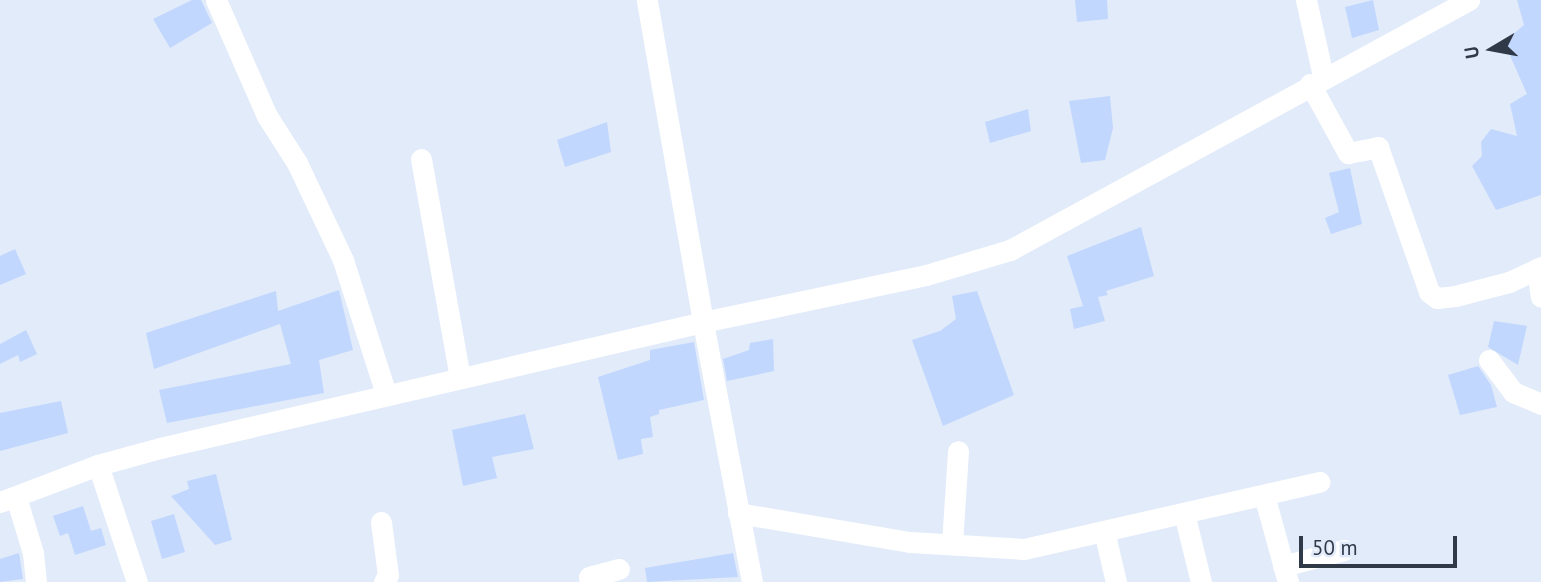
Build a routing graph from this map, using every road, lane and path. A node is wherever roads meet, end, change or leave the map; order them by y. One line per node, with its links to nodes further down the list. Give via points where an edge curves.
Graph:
1 (216, 0): 12 (street, via 267,116 297,163 343,260)
2 (647, 0): 9 (street)
3 (1307, 0): 5 (street)
4 (1469, 0): 5 (street)
5 (1316, 80): 7 (street, via 1348,153 1378,147 1429,292 1437,298 1455,296); 9 (street, via 1010,250 926,275)
6 (421, 159): 11 (street)
7 (1539, 268): 8 (street)
8 (1541, 297)
9 (703, 322): 11 (street); 19 (street)
10 (1489, 360): 13 (street, via 1513,392)
11 (460, 377): 12 (street)
12 (386, 394): 15 (street)
13 (1541, 404)
14 (958, 451): 23 (street)
15 (98, 464): 18 (street); 29 (street)
16 (1320, 482): 17 (street)
17 (1264, 495): 20 (street); 26 (street)
18 (8, 499): 28 (street, via 33,553)
19 (738, 513): 23 (street); 31 (street)
20 (1184, 513): 22 (street); 33 (street)
21 (381, 522): 30 (street, via 388,575)
22 (1104, 531): 23 (street, via 1024,549); 32 (street)
23 (952, 544)
24 (1344, 550): 26 (street)
25 (619, 569): 27 (street)
26 (1285, 574)
27 (583, 580)
28 (36, 582)
29 (137, 582)
30 (384, 582)
31 (752, 582)
32 (1116, 582)
33 (1201, 582)

